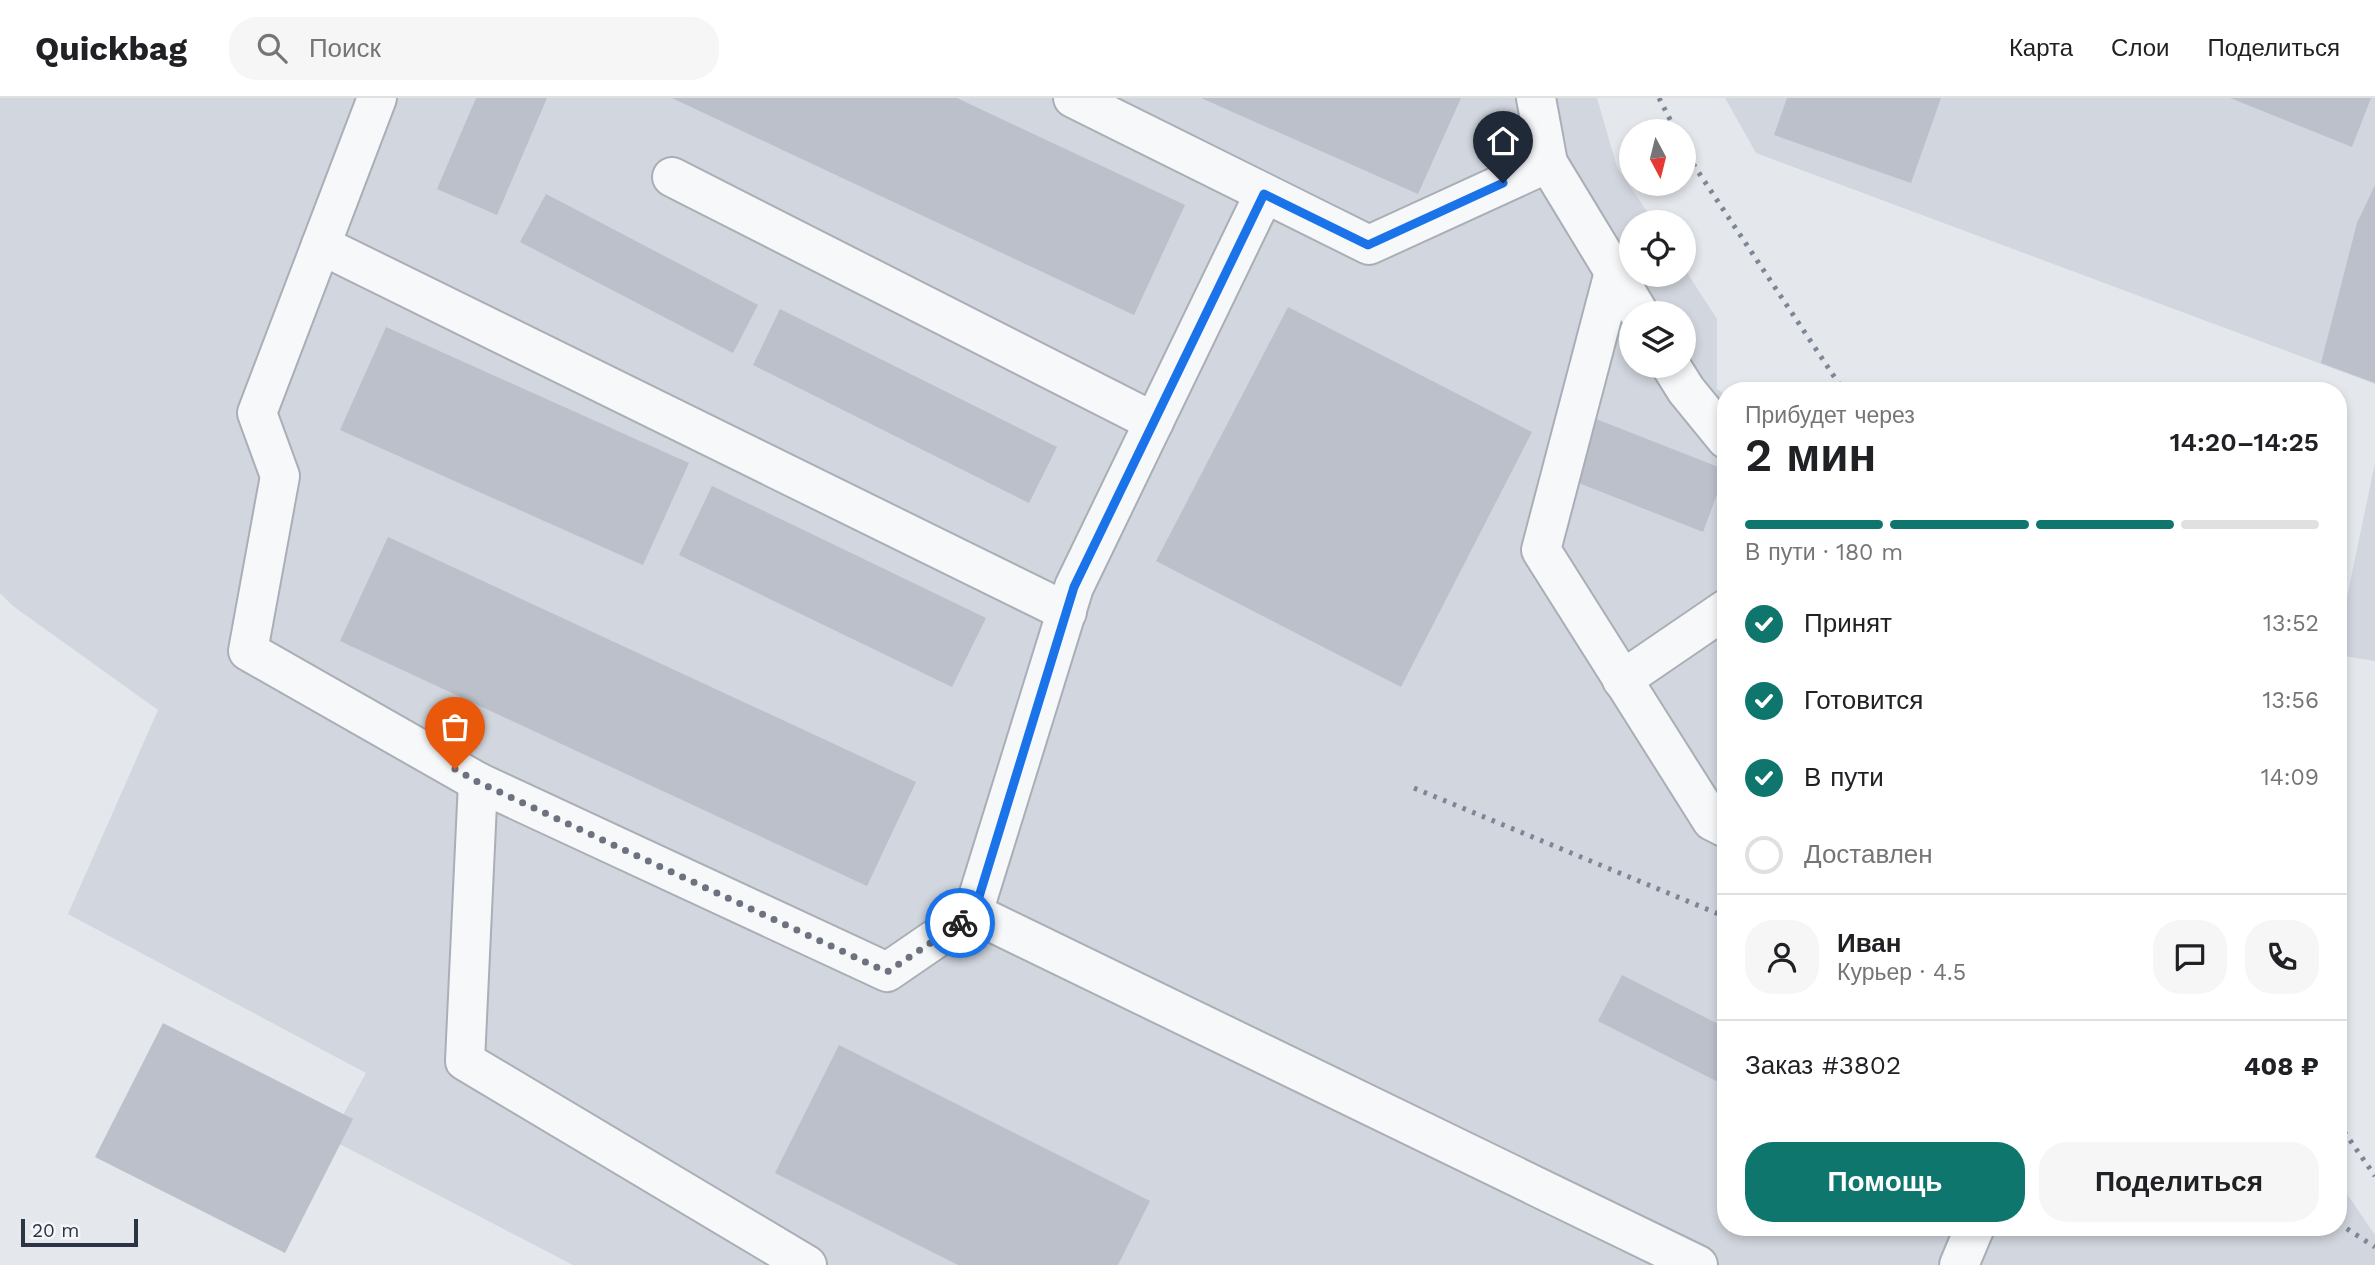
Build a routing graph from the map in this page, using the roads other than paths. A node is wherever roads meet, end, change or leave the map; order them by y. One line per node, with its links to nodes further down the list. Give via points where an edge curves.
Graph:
1 (377, 98): 7 (lane)
2 (1073, 98): 6 (lane)
3 (1536, 98): 4 (lane)
4 (1548, 163): 6 (lane, via 1368,245); 8 (lane)
5 (672, 177): 11 (lane)
6 (1264, 194): 11 (lane)
7 (321, 245): 13 (lane); 16 (lane, via 257,413 280,476 248,651)
8 (1614, 272): 9 (lane); 15 (lane, via 1541,550)
9 (1632, 301)
10 (1678, 378): 12 (lane)
11 (1154, 422): 13 (lane, via 1074,587)
12 (1717, 428)
13 (1067, 612): 18 (lane)
14 (1717, 615): 15 (lane)
15 (1622, 680): 17 (lane)
16 (478, 782): 18 (lane, via 887,972); 20 (lane, via 465,1061)
17 (1717, 824)
18 (974, 913): 21 (lane)
19 (1971, 1236): 22 (lane)
20 (807, 1265)
21 (1698, 1265)
22 (1959, 1265)

